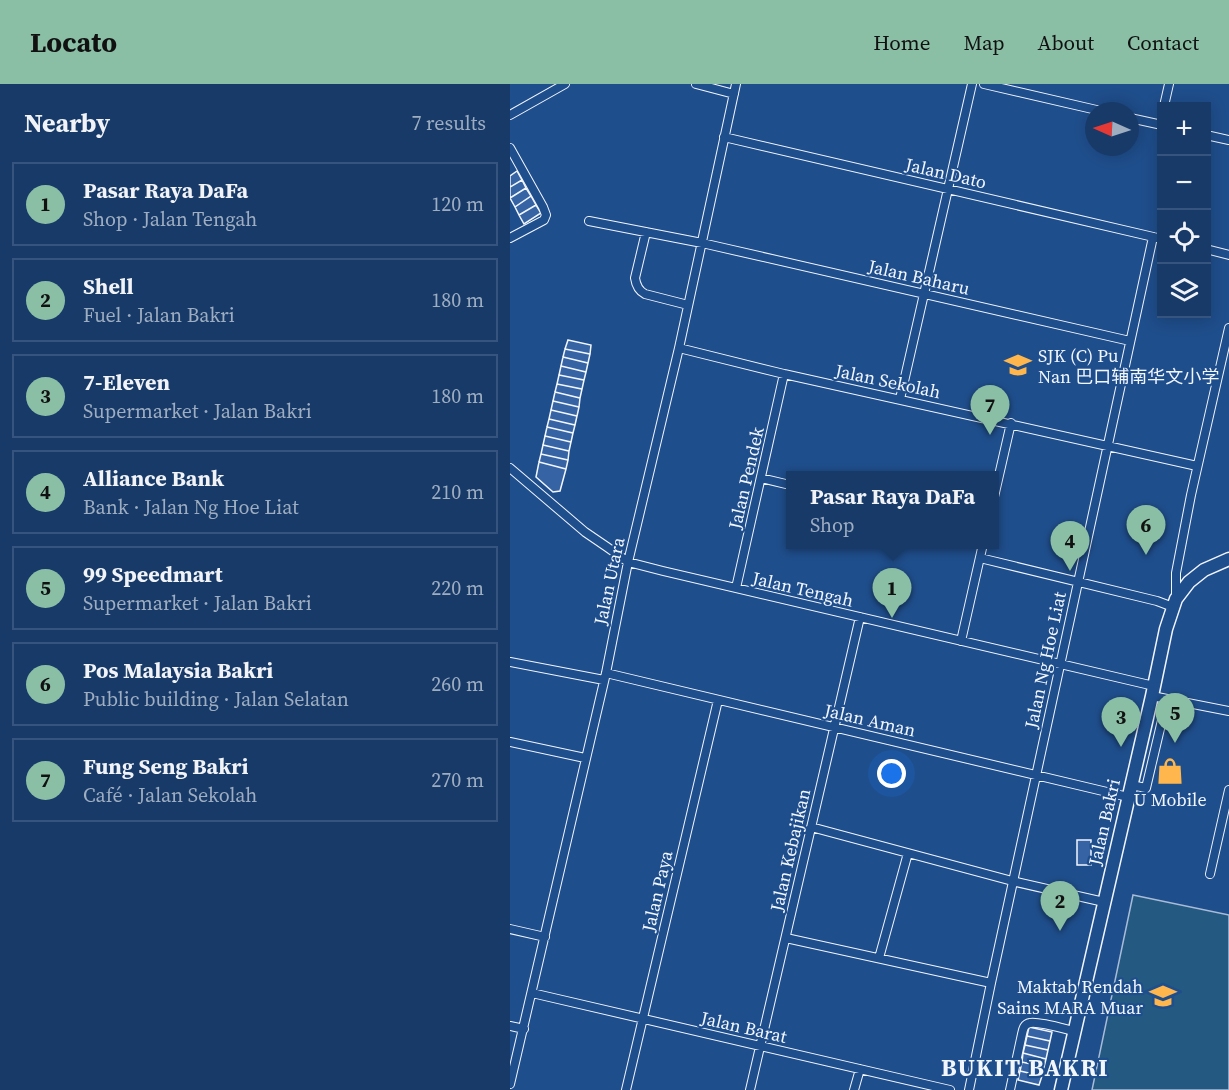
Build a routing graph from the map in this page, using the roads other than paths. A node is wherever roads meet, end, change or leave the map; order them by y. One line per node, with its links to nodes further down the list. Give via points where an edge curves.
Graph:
1 (565, 84): 10 (street)
2 (696, 84): 7 (street)
3 (736, 84): 7 (street, Jalan Utara)
4 (972, 84): 17 (street)
5 (984, 84): 9 (street)
6 (1169, 84): 8 (street)
7 (734, 94): 14 (street, Jalan Utara)
8 (1165, 102)
9 (1085, 107)
10 (510, 115)
11 (1139, 119): 12 (street)
12 (1157, 121)
13 (1211, 136): 15 (street)
14 (724, 137): 17 (street, Jalan Dato); 23 (street, Jalan Utara)
15 (1229, 140)
16 (510, 148): 20 (street, via 546,215 544,220)
17 (948, 189): 21 (street, Jalan Dato); 26 (street)
18 (590, 221): 19 (street, Jalan Baharu)
19 (646, 232): 23 (street, Jalan Baharu); 27 (street, via 635,278 637,285 645,294)
20 (510, 237)
21 (1153, 237): 22 (street, Jalan Dato); 29 (street, Jalan Ng Hoe Liat)
22 (1157, 238)
23 (702, 243): 26 (street, Jalan Baharu); 27 (street, Jalan Utara)
24 (1211, 250): 25 (street)
25 (1229, 255)
26 (924, 294): 29 (street, Jalan Baharu); 32 (street)
27 (688, 305): 30 (street, Jalan Utara)
28 (1229, 328): 35 (street)
29 (1130, 341): 34 (street, Jalan Ng Hoe Liat)
30 (679, 348): 31 (street, Jalan Sekolah); 43 (street, Jalan Utara)
31 (784, 374): 32 (street, Jalan Sekolah); 38 (street, Jalan Pendek)
32 (900, 399): 33 (street, Jalan Sekolah)
33 (1011, 423): 34 (street, Jalan Sekolah); 37 (street)
34 (1107, 447): 35 (street, Jalan Sekolah); 44 (street, Jalan Ng Hoe Liat)
35 (1197, 466): 46 (street)
36 (510, 468): 43 (street, Jalan Tengah, via 585,532)
37 (999, 475)
38 (761, 478): 39 (street); 45 (street, Jalan Pendek)
39 (786, 484)
40 (982, 549): 41 (street)
41 (980, 558): 44 (street); 48 (street)
42 (1229, 559): 46 (main road, via 1204,570)
43 (628, 562): 45 (street, Jalan Tengah); 51 (street, Jalan Utara)
44 (1078, 582): 46 (street); 50 (street, Jalan Ng Hoe Liat)
45 (736, 588): 47 (street, Jalan Tengah)
46 (1167, 602): 52 (main road, Jalan Bakri, via 1166,628)
47 (860, 617): 48 (street, Jalan Tengah); 56 (street, Jalan Kebajikan)
48 (961, 641): 50 (street, Jalan Tengah)
49 (510, 662): 51 (street, Jalan Aman)
50 (1060, 664): 52 (street, Jalan Tengah); 59 (street, Jalan Ng Hoe Liat)
51 (599, 677): 54 (street, Jalan Aman); 58 (street, Jalan Utara)
52 (1153, 691): 53 (street, Jalan Tengah); 61 (main road, Jalan Bakri)
53 (1167, 699): 55 (street, Jalan Tengah); 61 (street, via 1146,788)
54 (718, 700): 56 (street, Jalan Aman); 73 (street, Jalan Paya)
55 (1229, 711)
56 (834, 727): 59 (street, Jalan Aman); 62 (street, Jalan Kebajikan)
57 (510, 742): 58 (street)
58 (585, 758): 68 (street, Jalan Utara)
59 (1036, 775): 61 (street, Jalan Aman); 65 (street, Jalan Ng Hoe Liat)
60 (1229, 790): 64 (street)
61 (1130, 791): 66 (main road, Jalan Bakri)
62 (811, 827): 63 (street); 69 (street, Jalan Kebajikan)
63 (908, 853): 65 (street); 70 (street)
64 (1210, 874)
65 (1017, 882): 66 (street); 71 (street, Jalan Ng Hoe Liat)
66 (1104, 902): 76 (main road, Jalan Bakri)
67 (510, 929): 68 (street)
68 (544, 937): 72 (street, Jalan Utara)
69 (786, 938): 70 (street); 77 (street, Jalan Kebajikan)
70 (879, 958): 71 (street)
71 (991, 983): 84 (street, Jalan Ng Hoe Liat)
72 (532, 993): 73 (street, Jalan Barat); 75 (street, Jalan Utara)
73 (643, 1019): 77 (street, Jalan Barat); 80 (street, Jalan Paya)
74 (510, 1026): 75 (street)
75 (524, 1029): 79 (street, Jalan Utara)
76 (1074, 1031): 85 (street, via 1037,1023 1025,1025); 86 (main road, Jalan Bakri)
77 (760, 1046): 78 (street, Jalan Barat); 81 (street, Jalan Kebajikan)
78 (860, 1069): 82 (street); 83 (street, Jalan Barat)
79 (510, 1084)
80 (626, 1090)
81 (750, 1090)
82 (854, 1090)
83 (950, 1090)
84 (969, 1090)
85 (1010, 1090)
86 (1061, 1090)

